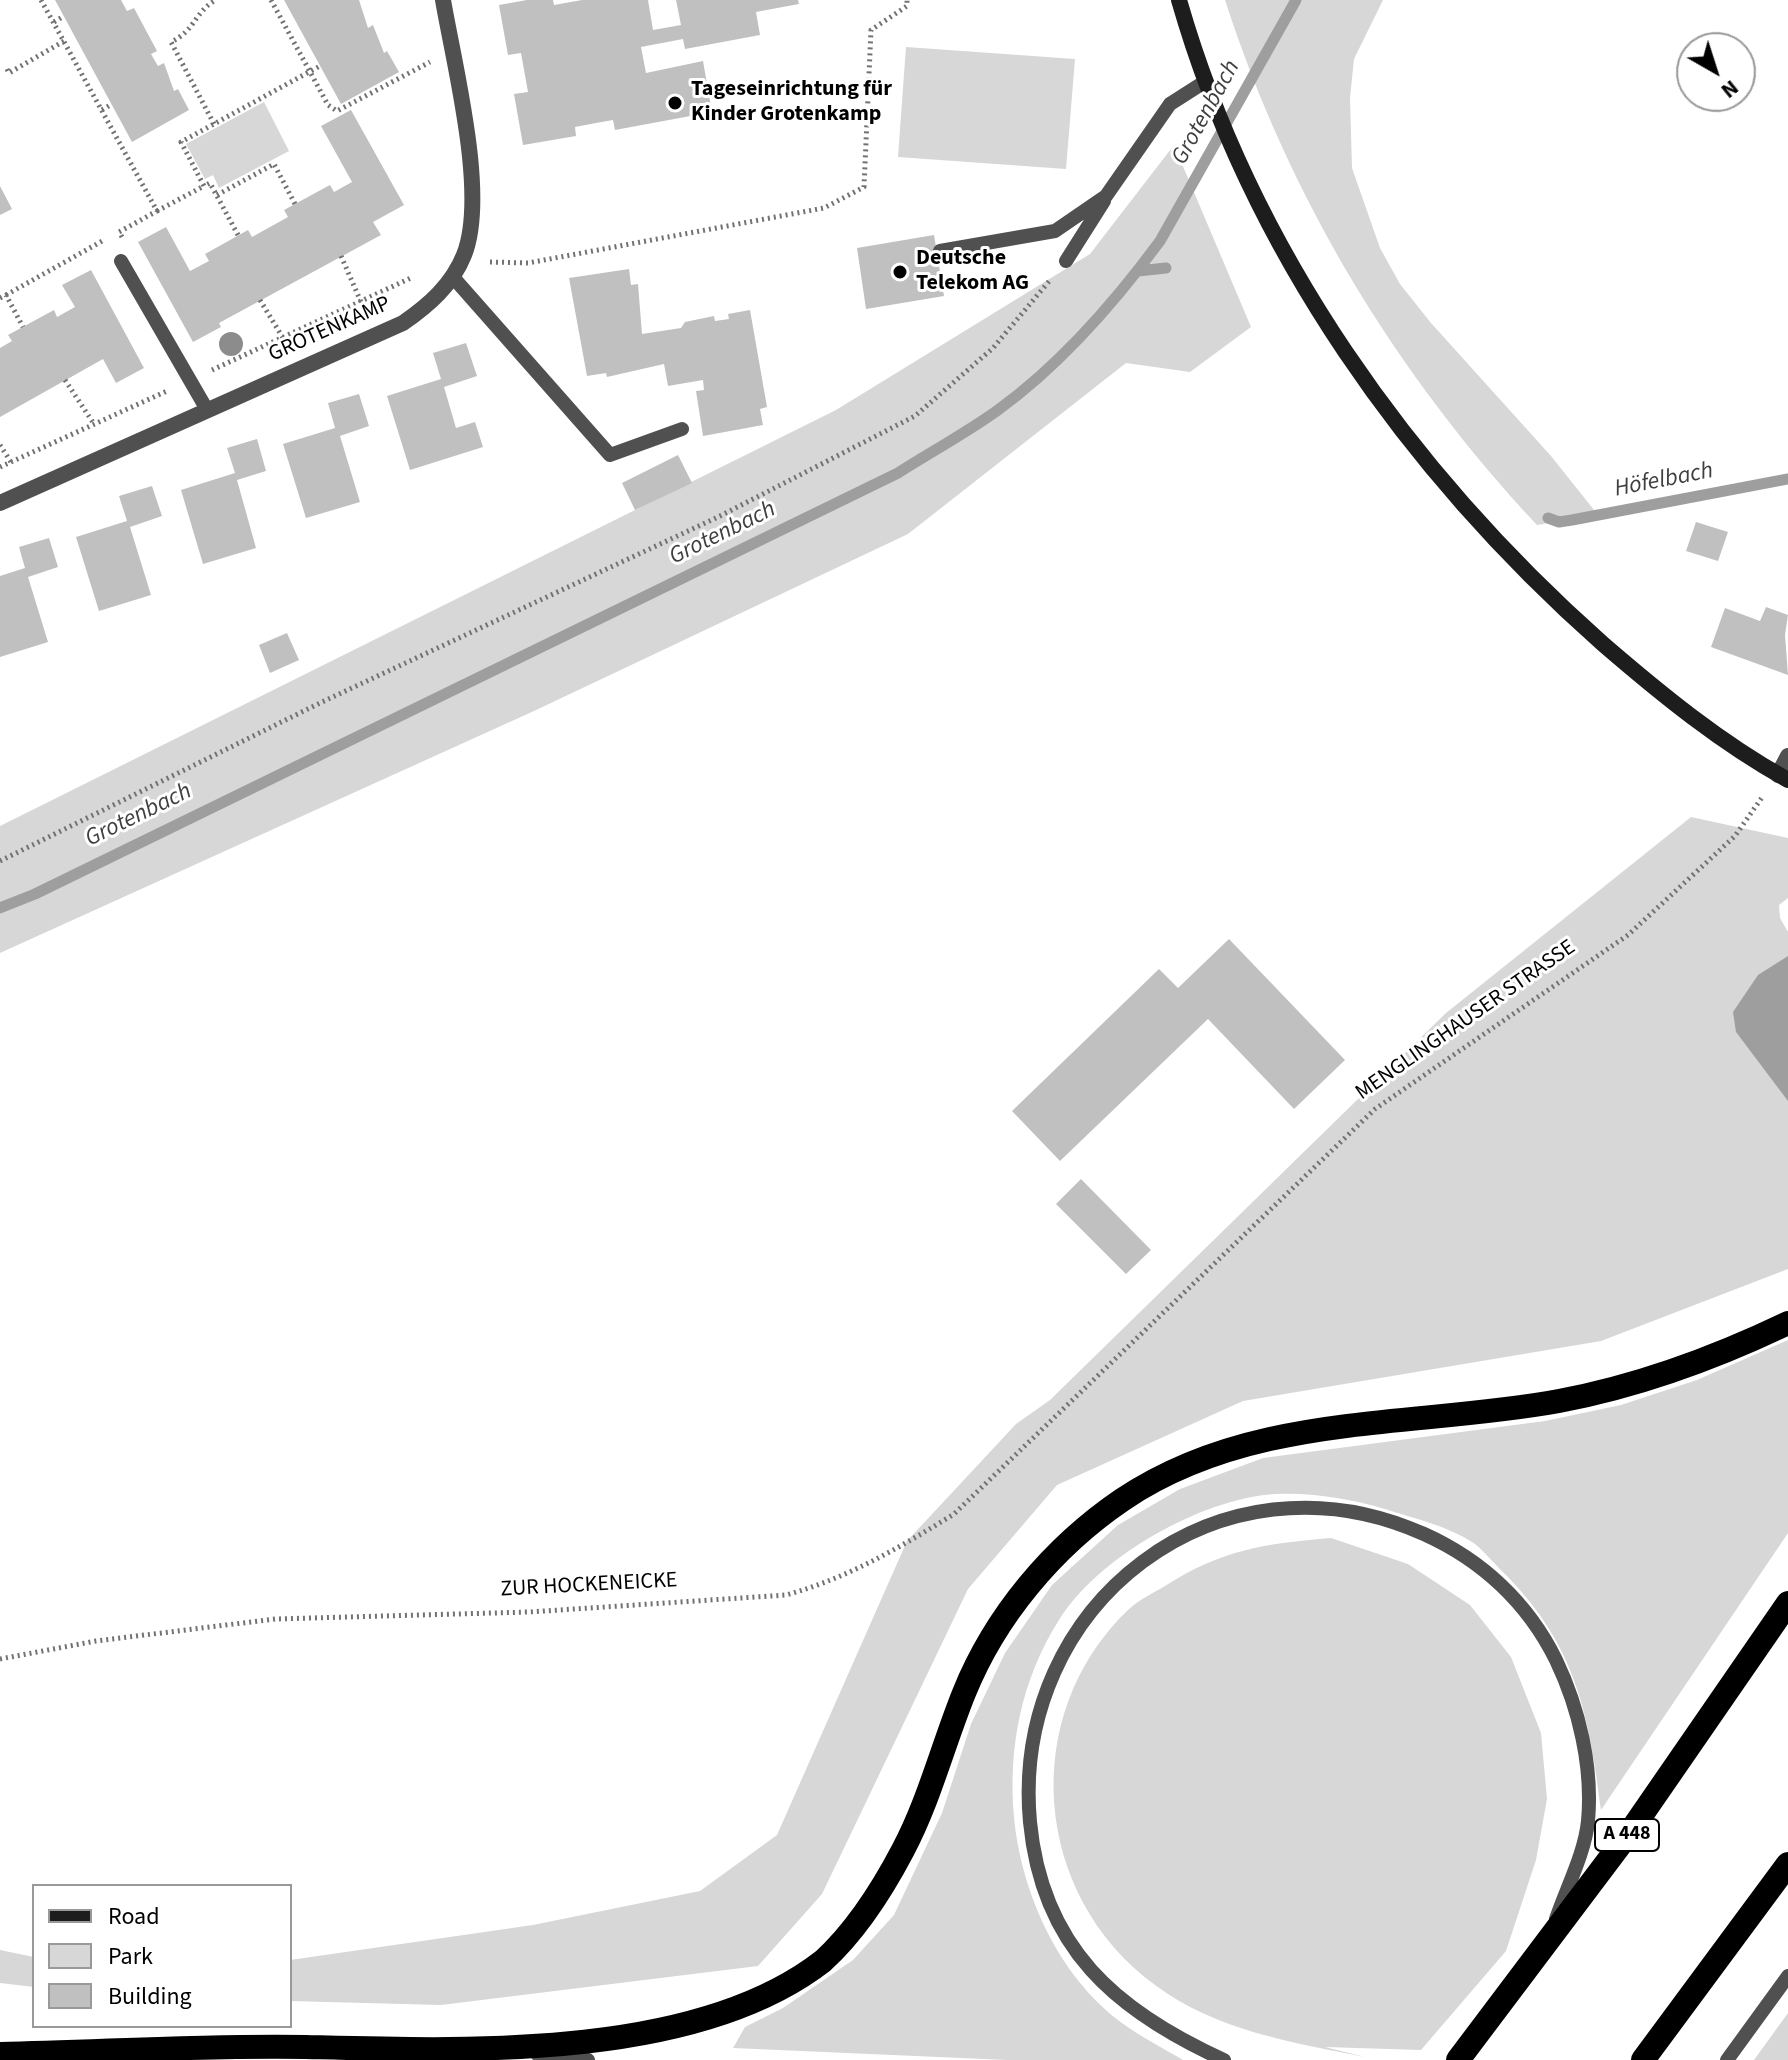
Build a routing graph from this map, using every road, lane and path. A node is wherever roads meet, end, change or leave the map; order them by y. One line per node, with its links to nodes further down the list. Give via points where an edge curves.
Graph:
1 (41, 0): 8 (path)
2 (216, 0): 17 (path, via 205,6 188,34 171,42)
3 (271, 0): 13 (path)
4 (443, 0): 10 (street, GROTENKAMP)
5 (907, 0): 26 (path, via 907,6 871,30 864,187 824,208 528,263)
6 (1179, 0): 14 (street)
7 (64, 16): 8 (path)
8 (54, 22): 9 (path)
9 (64, 41): 12 (path, via 9,73); 16 (path)
10 (452, 50): 13 (path, via 337,111); 26 (street, GROTENKAMP, via 473,206)
11 (320, 66): 13 (path)
12 (7, 69)
13 (310, 72): 17 (path)
14 (1206, 81): 20 (lane, via 1170,104); 45 (street, via 1291,264 1357,369 1434,473 1533,582 1639,675)
15 (112, 104): 16 (path)
16 (102, 110): 22 (path)
17 (214, 124): 18 (path, via 181,142)
18 (204, 186): 19 (path, via 210,183); 22 (path)
19 (217, 195): 21 (path, via 274,164); 23 (path)
20 (1106, 196): 24 (lane, via 1055,231); 28 (lane)
21 (295, 204)
22 (157, 211): 30 (path)
23 (238, 235)
24 (940, 251)
25 (341, 256): 32 (path)
26 (462, 259): 29 (street, GROTENKAMP); 32 (path, via 431,263)
27 (121, 261): 36 (lane)
28 (1066, 261): 46 (path, via 993,348 915,416 718,517 322,702)
29 (452, 276): 37 (street, GROTENKAMP, via 403,323); 39 (lane, via 610,455)
30 (3, 297): 33 (path)
31 (260, 300): 34 (path)
32 (361, 303): 34 (path)
33 (23, 327)
34 (283, 338): 36 (path)
35 (65, 380): 38 (path)
36 (188, 382): 37 (lane); 38 (path)
37 (206, 408): 43 (street, GROTENKAMP)
38 (94, 424): 41 (path)
39 (682, 429)
40 (0, 445): 41 (path)
41 (11, 462): 42 (path)
42 (0, 467)
43 (0, 503)
44 (1788, 756): 45 (street)
45 (1783, 778): 48 (path, MENGLINGHAUSER STRASSE, via 1735,836 1628,935 1375,1109)
46 (0, 861)
47 (1788, 1323): 54 (highway, via 1708,1359 1561,1401 1346,1424 1216,1454 1169,1473 1069,1541 992,1637 966,1688 909,1839 884,1886 823,1961 741,2012 678,2033)
48 (1107, 1369): 50 (path, ZUR HOCKENEICKE, via 954,1514 883,1559 786,1595 529,1612 275,1619)
49 (1788, 1603): 52 (highway, A 448)
50 (0, 1659)
51 (1788, 1864): 59 (highway)
52 (1547, 1945): 57 (lane, via 1588,1824 1589,1781 1569,1687 1544,1637 1515,1599 1448,1545 1379,1517 1276,1509 1213,1524 1125,1575 1101,1597 1073,1637 1041,1701 1031,1742 1028,1791 1031,1834 1050,1903 1081,1960 1139,2016); 58 (highway, A 448)
53 (1788, 1976): 60 (lane)
54 (502, 2049): 55 (highway, via 262,2047); 56 (lane)
55 (0, 2054)
56 (588, 2060)
57 (1224, 2060)
58 (1458, 2060)
59 (1643, 2060)
60 (1727, 2060)

